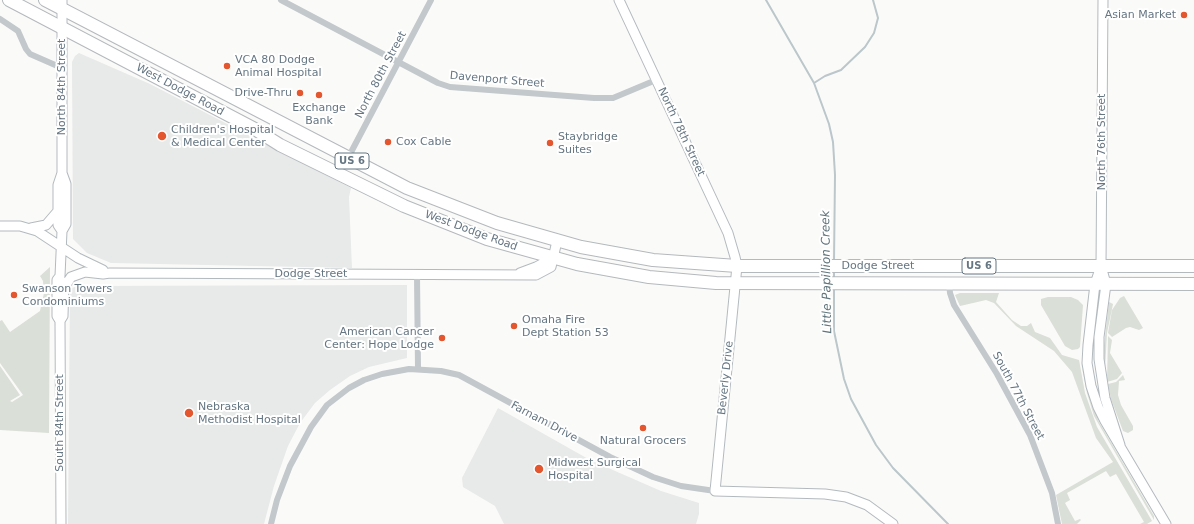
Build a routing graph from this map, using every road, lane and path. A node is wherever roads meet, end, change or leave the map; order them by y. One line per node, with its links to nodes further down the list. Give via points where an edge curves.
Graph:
1 (9, 0): 9 (highway, West Dodge Road / US 6)
2 (46, 0): 7 (highway, West Dodge Road / US 6)
3 (281, 0): 10 (street, Davenport Street)
4 (431, 0): 10 (street, North 80th Street)
5 (619, 0): 12 (main road, North 78th Street)
6 (1103, 0): 23 (main road, North 76th Street)
7 (62, 5): 9 (main road, North 84th Street); 13 (highway, West Dodge Road / US 6)
8 (0, 19): 11 (street, via 18,31 30,54)
9 (62, 28): 11 (main road, North 84th Street); 21 (highway, West Dodge Road / US 6, via 253,128 280,145 404,206 474,234)
10 (399, 62): 12 (street, Davenport Street, via 438,83 451,87 594,98 613,98); 13 (street, North 80th Street)
11 (62, 68): 14 (main road, North 84th Street)
12 (656, 80): 22 (main road, North 78th Street, via 728,233)
13 (348, 158): 19 (highway, West Dodge Road / US 6, via 407,188 450,206)
14 (62, 173): 15 (main road, North 84th Street, via 58,185); 18 (main road, North 84th Street, via 66,184 66,224)
15 (58, 211): 17 (main road, via 46,225); 18 (main road, North 84th Street, via 58,225)
16 (0, 226): 17 (main road)
17 (31, 228): 20 (main road, Dodge Street)
18 (62, 231): 20 (main road, North 84th Street)
19 (558, 241): 21 (main road); 22 (highway, Dodge Street / US 6, via 646,259)
20 (61, 247): 25 (main road, North 84th Street); 26 (main road, Dodge Street)
21 (553, 258): 27 (main road, Dodge Street, via 531,270 513,275); 28 (highway, Dodge Street / US 6, via 640,276)
22 (737, 266): 23 (highway, Dodge Street / US 6); 28 (main road, Beverly Drive)
23 (1101, 266): 24 (highway, Dodge Street / US 6); 30 (main road, North 76th Street)
24 (1194, 266)
25 (60, 272): 32 (main road, South 84th Street); 33 (main road, South 84th Street, via 57,280 57,316)
26 (110, 273): 27 (main road, Dodge Street); 32 (main road, Dodge Street, via 78,273 71,277)
27 (417, 275): 34 (street)
28 (735, 283): 29 (highway, Dodge Street / US 6); 35 (main road, Beverly Drive)
29 (949, 284): 30 (highway, Dodge Street / US 6); 39 (street, South 77th Street, via 954,304 998,375 1030,435 1052,493)
30 (1101, 284): 31 (highway, Dodge Street / US 6); 40 (main road, via 1099,366 1105,398 1120,445)
31 (1194, 284)
32 (64, 288): 33 (main road, South 84th Street, via 63,316)
33 (60, 321): 36 (main road, South 84th Street)
34 (418, 369): 35 (street, Farnam Drive, via 442,371 459,376 610,457 653,477 681,486); 37 (street, Farnam Drive, via 393,371 364,380 343,391 327,405 308,432 290,466)
35 (715, 490): 38 (main road, Farnam Drive, via 846,496 867,505)
36 (61, 524)
37 (271, 524)
38 (893, 524)
39 (1058, 524)
40 (1166, 524)

